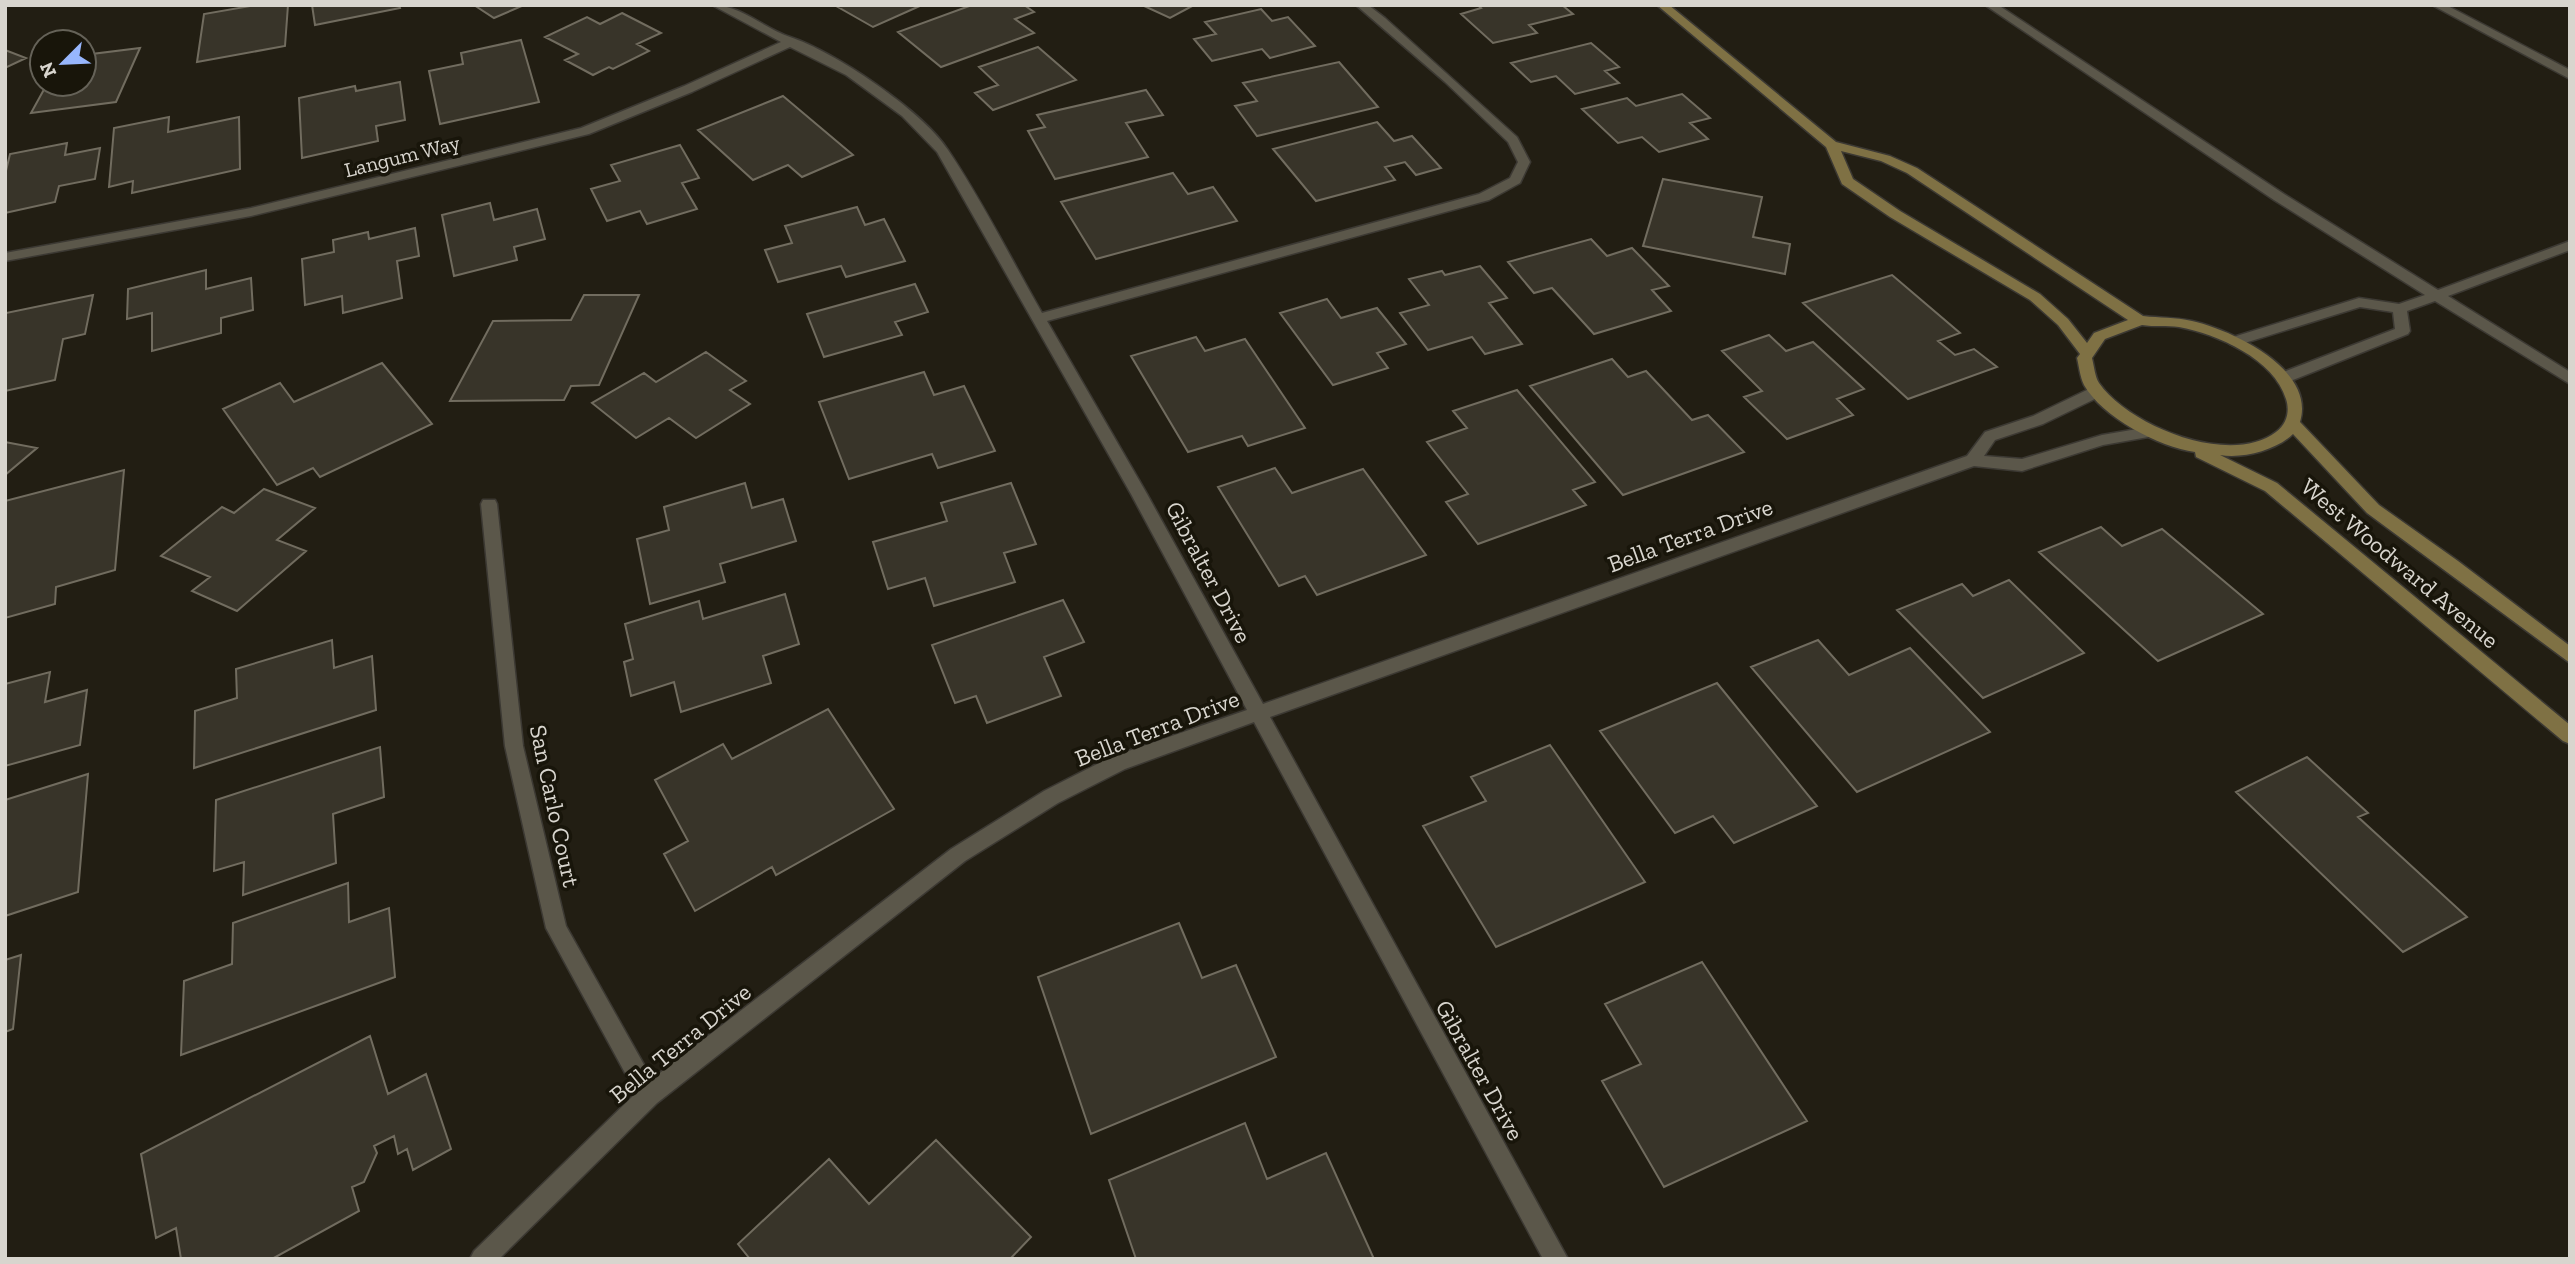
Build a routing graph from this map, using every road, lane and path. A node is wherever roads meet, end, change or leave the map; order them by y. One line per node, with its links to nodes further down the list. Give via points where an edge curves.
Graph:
1 (717, 5): 6 (street, Gibralter Drive)
2 (1361, 5): 13 (street, via 1513,140 1524,162 1515,180 1484,197)
3 (1662, 5): 8 (street)
4 (1990, 5): 11 (street, via 2279,197)
5 (2437, 5): 7 (street)
6 (793, 41): 10 (street, Langum Way, via 585,131 251,212); 13 (street, Gibralter Drive, via 850,72 906,113 942,150)
7 (2570, 75)
8 (1832, 145): 14 (street, via 1891,161 1920,175); 16 (street, via 1847,181 2035,297 2063,322)
9 (2570, 245): 11 (street)
10 (5, 257)
11 (2438, 294): 12 (street); 18 (street)
12 (2400, 309): 15 (street, via 2360,302); 17 (street, via 2403,331)
13 (1040, 318): 26 (street, Gibralter Drive)
14 (2141, 320): 15 (street, via 2172,321); 16 (street, via 2095,336)
15 (2235, 341): 17 (street)
16 (2086, 352): 19 (street, via 2085,371)
17 (2283, 378): 20 (street, via 2294,400)
18 (2570, 379)
19 (2096, 392): 21 (street, via 2118,414); 23 (street, Bella Terra Drive, via 2038,420 1990,436)
20 (2292, 423): 22 (street, via 2281,438 2256,449); 25 (street, West Woodward Avenue, via 2373,509)
21 (2149, 432): 22 (street); 23 (street, Bella Terra Drive, via 2102,440 2022,466)
22 (2186, 446): 27 (street, West Woodward Avenue, via 2272,487)
23 (1973, 460): 26 (street, Bella Terra Drive)
24 (489, 504): 28 (street, San Carlo Court, via 514,746 556,929)
25 (2570, 656)
26 (1258, 716): 28 (street, Bella Terra Drive, via 1118,764 1039,804 958,855); 30 (street, Gibralter Drive)
27 (2570, 736)
28 (649, 1095): 29 (street, Bella Terra Drive)
29 (482, 1259)
30 (1556, 1259)

